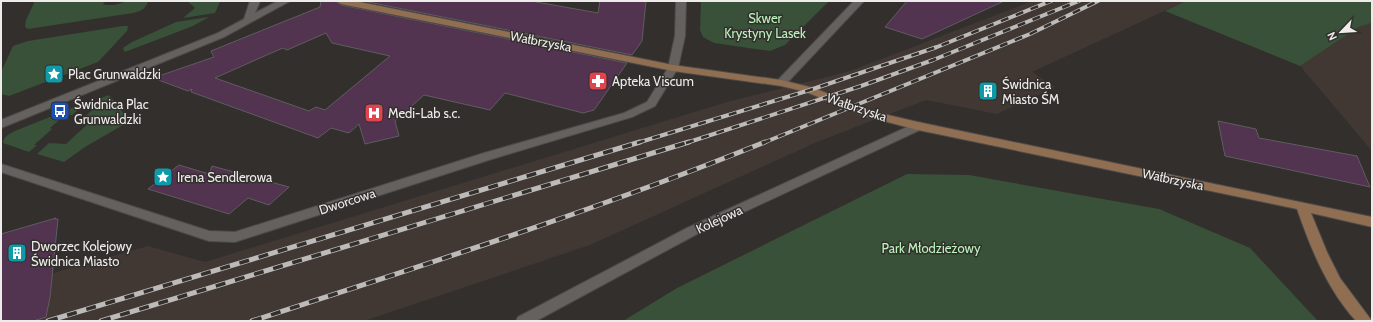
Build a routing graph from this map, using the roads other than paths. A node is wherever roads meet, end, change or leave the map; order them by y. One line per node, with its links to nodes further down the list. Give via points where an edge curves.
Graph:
1 (255, 1): 6 (street)
2 (285, 1): 6 (street)
3 (341, 1): 7 (main road, Wałbrzyska)
4 (681, 1): 7 (street, Dworcowa, via 680,36)
5 (858, 1): 8 (street)
6 (248, 20): 9 (street, via 221,35)
7 (672, 68): 8 (main road, Wałbrzyska); 11 (street, Dworcowa, via 651,104 628,115 434,173 235,237 209,236)
8 (781, 83): 10 (main road, Wałbrzyska, via 810,90 868,114)
9 (1, 124)
10 (918, 126): 12 (main road, Wałbrzyska); 14 (street, Kolejowa, via 692,231)
11 (1, 168)
12 (1302, 206): 13 (main road, Wałbrzyska); 15 (main road, via 1327,269 1353,309)
13 (1372, 222)
14 (523, 321)
15 (1365, 321)

